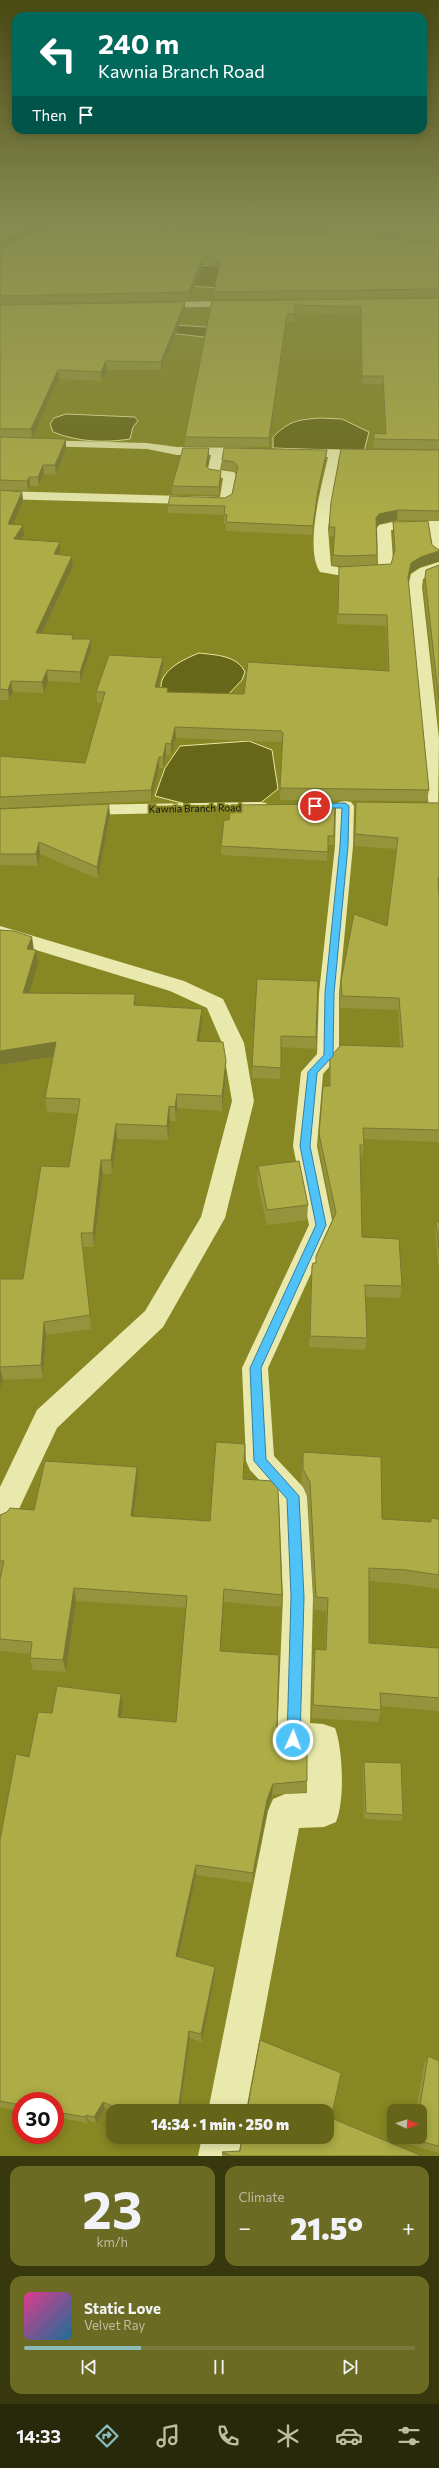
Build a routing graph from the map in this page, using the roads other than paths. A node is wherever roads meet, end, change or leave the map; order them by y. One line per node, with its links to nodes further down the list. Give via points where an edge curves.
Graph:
1 (0, 442): 2 (street, via 147,446 177,451)
2 (218, 451): 3 (street); 7 (street, via 213,473 230,475 225,501)
3 (264, 452)
4 (288, 453): 5 (street)
5 (334, 454): 6 (street); 8 (street, via 322,525 322,562 325,569 343,572 384,570 384,528 397,525)
6 (379, 454)
7 (0, 496)
8 (436, 525): 9 (street)
9 (439, 555)
10 (439, 566): 13 (street, via 416,577 415,587)
11 (345, 806): 17 (street, via 344,846 329,993 328,1056 312,1072 305,1146 321,1225 255,1368 260,1461 293,1496 298,1597 293,1740 323,1740 324,1810 285,1811)
12 (276, 807): 14 (street, Kawnia Branch Road)
13 (433, 809)
14 (63, 811)
15 (0, 932): 16 (street, via 177,986 216,1004 233,1043 243,1101 213,1218 154,1319 46,1419)
16 (0, 1514)
17 (228, 2104)
18 (221, 2144): 19 (street)
19 (218, 2156)

